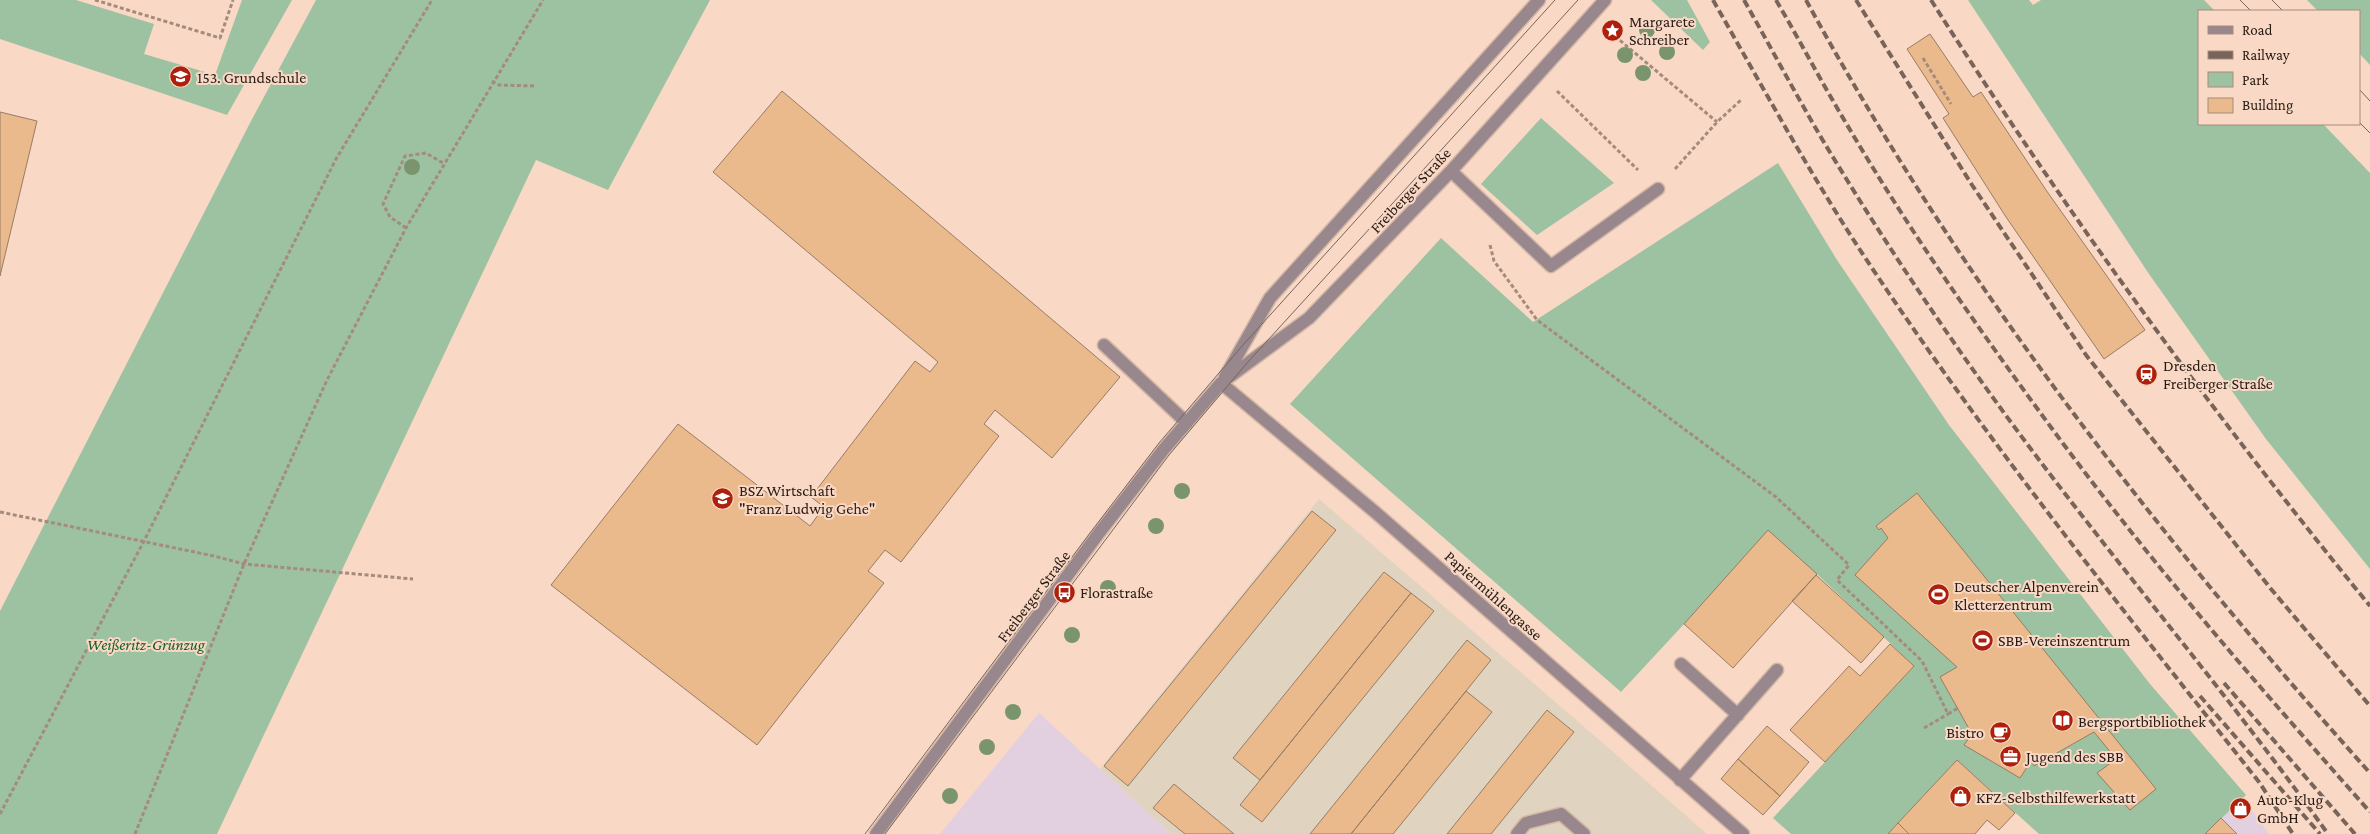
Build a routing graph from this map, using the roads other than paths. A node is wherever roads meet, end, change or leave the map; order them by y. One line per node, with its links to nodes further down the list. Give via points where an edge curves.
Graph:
1 (1539, 0): 6 (street, Freiberger Straße, via 1270,298)
2 (1605, 0): 3 (street, Freiberger Straße)
3 (1451, 171): 4 (street, via 1551,266); 6 (street, Freiberger Straße, via 1309,318)
4 (1658, 189)
5 (1104, 345): 7 (street)
6 (1221, 383): 7 (street, Freiberger Straße); 11 (street, Papiermühlengasse, via 1375,512)
7 (1187, 423): 12 (street, Freiberger Straße, via 1099,533)
8 (1681, 664): 10 (street)
9 (1777, 670): 10 (street)
10 (1738, 715): 11 (street)
11 (1680, 780): 15 (street, Papiermühlengasse)
12 (876, 834)
13 (1517, 834): 14 (street, via 1526,823 1561,814)
14 (1584, 834)
15 (1743, 834)

